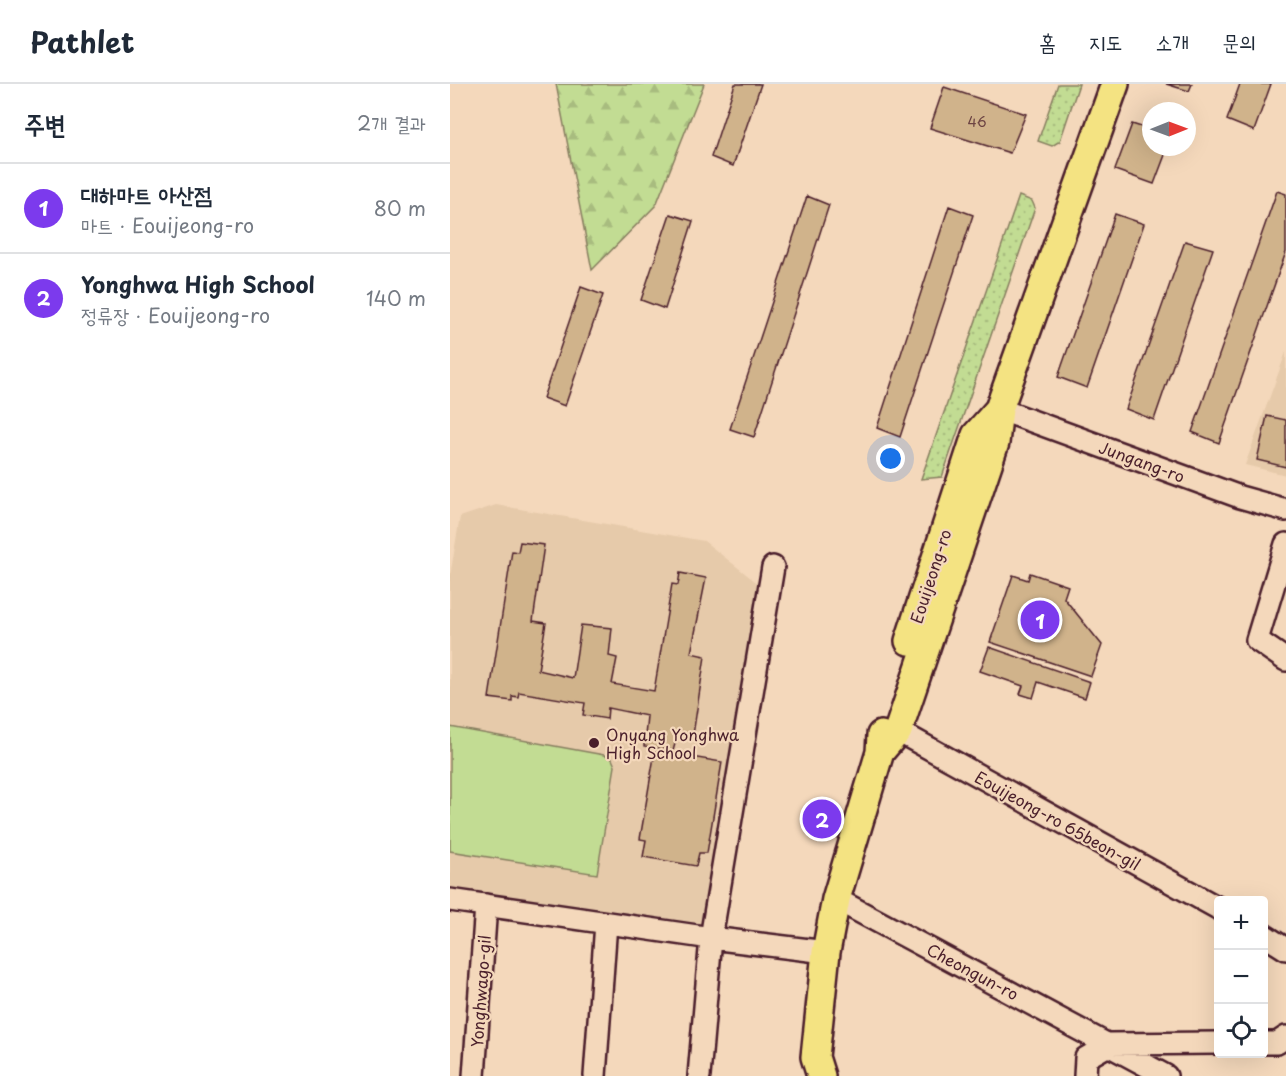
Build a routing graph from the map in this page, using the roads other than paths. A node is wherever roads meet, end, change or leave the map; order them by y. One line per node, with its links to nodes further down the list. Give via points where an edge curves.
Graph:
1 (1116, 84): 2 (main road, Eouijeong-ro)
2 (999, 409): 3 (street, Jungang-ro); 7 (main road, Eouijeong-ro, via 995,443); 8 (main road, Eouijeong-ro, via 976,435 882,722)
3 (1286, 510)
4 (1286, 544): 6 (street, via 1257,640)
5 (773, 567): 15 (street)
6 (1286, 660)
7 (898, 731): 8 (main road, Eouijeong-ro); 12 (street, Eouijeong-ro 65beon-gil)
8 (880, 752): 9 (main road, Eouijeong-ro)
9 (836, 899): 17 (main road, Eouijeong-ro); 21 (street, Cheongun-ro)
10 (450, 900): 11 (street)
11 (486, 905): 13 (street); 23 (street, Yonghwago-gil)
12 (1214, 906)
13 (606, 923): 15 (street); 24 (street)
14 (1268, 937): 16 (street)
15 (711, 938): 17 (street); 25 (street)
16 (1286, 949)
17 (826, 952): 22 (main road, Eouijeong-ro)
18 (1286, 1037): 20 (street)
19 (1214, 1043): 21 (street, Cheongun-ro)
20 (1268, 1043)
21 (1110, 1044): 26 (street, via 1086,1058); 27 (street, Cheongun-ro)
22 (813, 1070)
23 (474, 1076)
24 (595, 1076)
25 (699, 1076)
26 (1085, 1076)
27 (1166, 1076)

